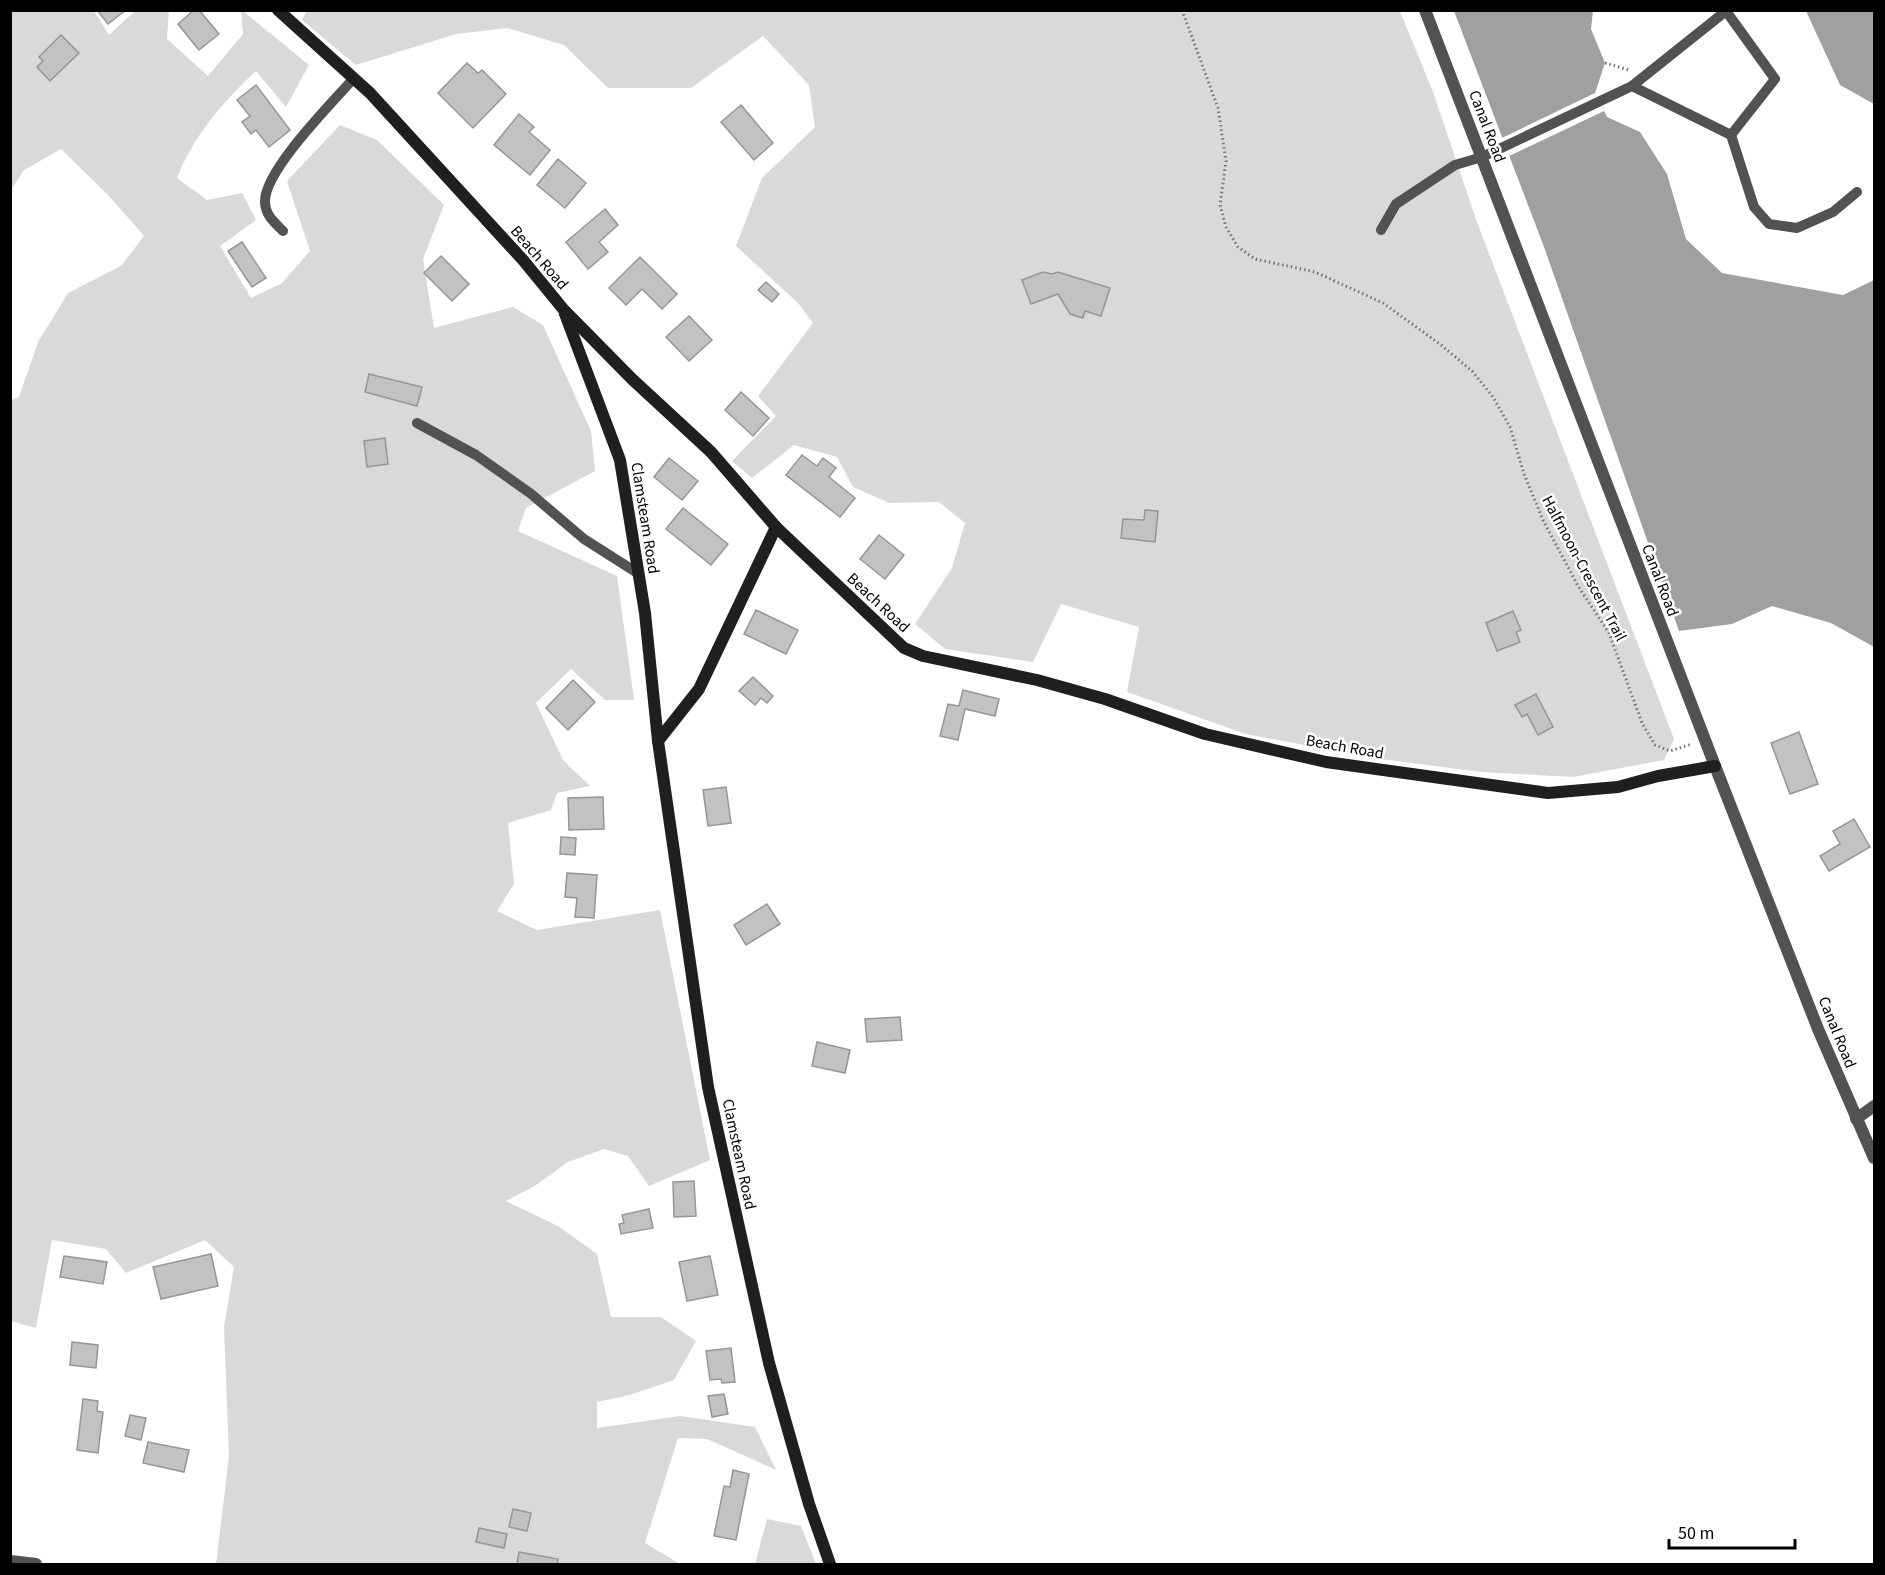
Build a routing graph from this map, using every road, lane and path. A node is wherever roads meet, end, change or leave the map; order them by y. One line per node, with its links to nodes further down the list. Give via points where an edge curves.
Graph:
1 (278, 10): 7 (street, Beach Road)
2 (1182, 10): 18 (path, Halfmoon-Crescent Trail, via 1218,108 1226,161 1220,205 1226,227 1238,247 1255,259 1315,272 1383,303 1472,371 1510,427 1543,520 1578,586 1609,633 1642,723 1655,745 1670,751)
3 (1425, 10): 10 (street, Canal Road)
4 (1726, 11): 6 (lane); 9 (lane, via 1775,79)
5 (1605, 63): 6 (path)
6 (1646, 75): 8 (lane)
7 (354, 78): 13 (lane, via 274,172 265,200 270,218); 14 (street, Beach Road, via 523,260)
8 (1632, 86): 9 (lane); 10 (lane)
9 (1731, 135): 11 (lane, via 1754,207 1769,224 1797,228 1833,212)
10 (1482, 157): 12 (lane, via 1455,165 1396,204); 18 (street, Canal Road)
11 (1857, 192)
12 (1381, 230)
13 (283, 231)
14 (564, 310): 16 (street, Beach Road, via 711,452); 17 (street, Clamsteam Road, via 620,460)
15 (417, 423): 17 (lane, via 476,455 584,539)
16 (776, 527): 19 (street, via 699,689); 20 (street, Beach Road, via 904,648 923,656 1106,699 1205,734 1326,762 1548,793 1618,787)
17 (639, 573): 19 (street, Clamsteam Road)
18 (1705, 740): 20 (street, Canal Road)
19 (658, 741): 26 (street, Clamsteam Road, via 708,1087 769,1363)
20 (1715, 766): 22 (street, Canal Road)
21 (1875, 1106): 22 (street)
22 (1856, 1119): 23 (street, Canal Road)
23 (1875, 1158)
24 (10, 1561): 25 (street)
25 (36, 1564)
26 (830, 1564)

